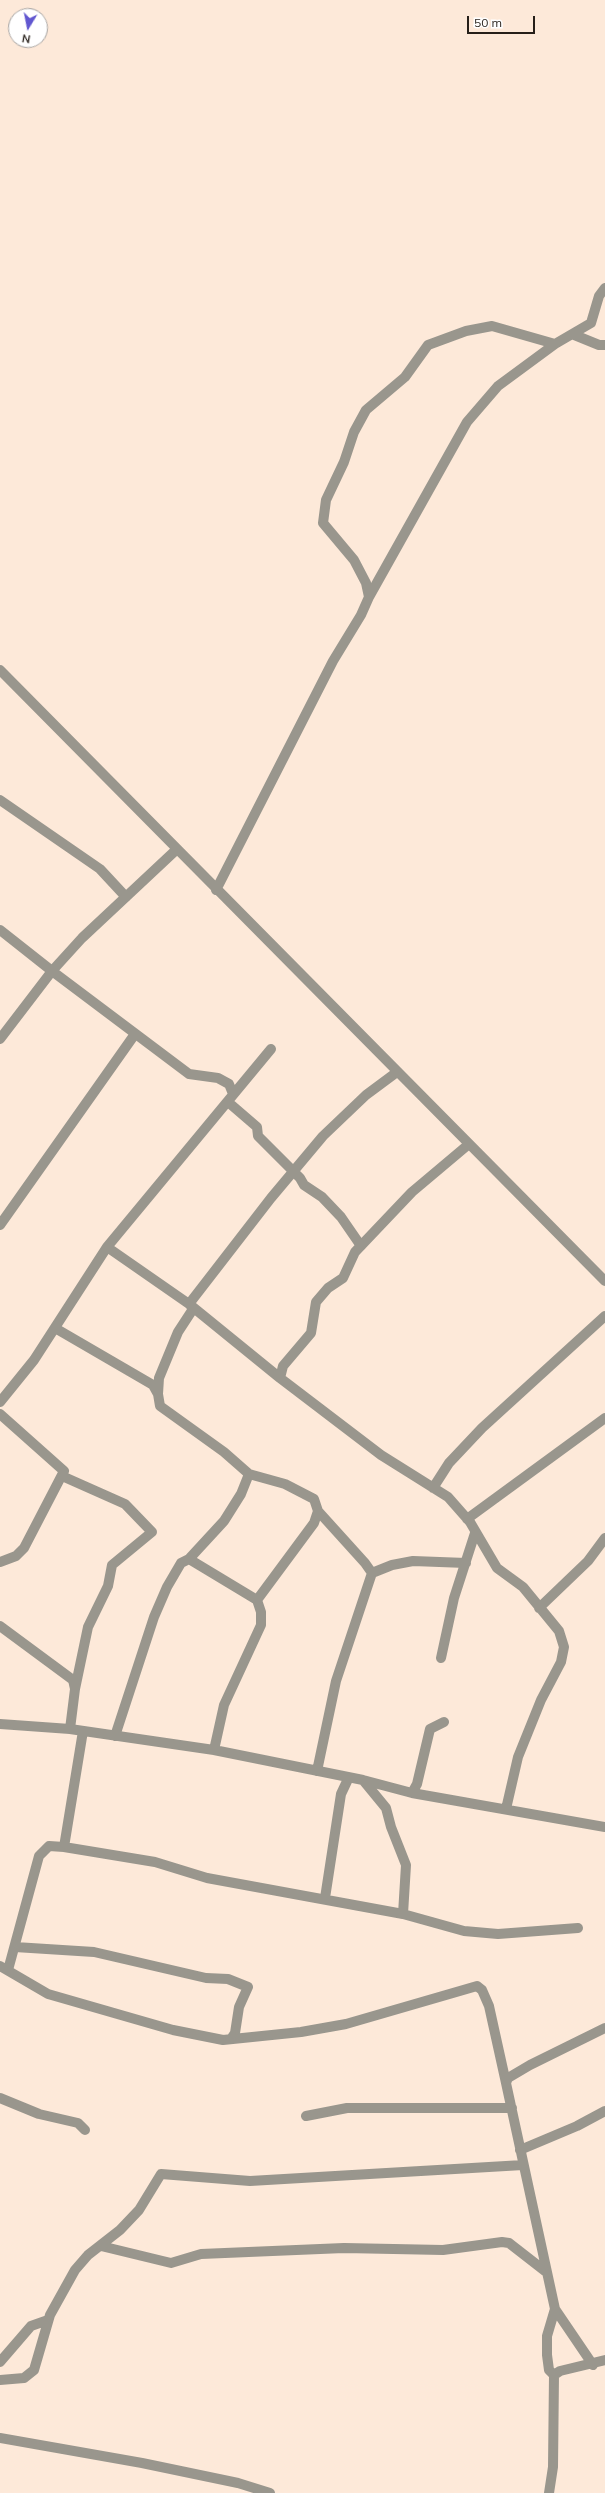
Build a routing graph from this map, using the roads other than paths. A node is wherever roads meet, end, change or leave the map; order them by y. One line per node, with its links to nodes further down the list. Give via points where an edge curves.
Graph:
1 (605, 288): 2 (street, via 599,296 591,323)
2 (572, 334): 3 (street); 4 (street)
3 (555, 344): 5 (street, via 498,386 467,422); 5 (street, via 492,326 466,331 428,345 405,377 366,410 354,432 344,462 326,500 323,523 354,560 366,583)
4 (605, 345)
5 (369, 597): 9 (street, via 333,661)
6 (0, 670): 8 (street)
7 (0, 800): 10 (street, via 100,869)
8 (176, 850): 9 (street); 10 (street)
9 (216, 890): 16 (street)
10 (126, 897): 12 (street, via 82,938)
11 (0, 930): 12 (street)
12 (52, 972): 13 (street); 14 (street)
13 (135, 1034): 17 (street, via 189,1074 218,1078 229,1084); 20 (street)
14 (0, 1039)
15 (270, 1049): 17 (street)
16 (397, 1072): 18 (street); 19 (street, via 366,1095 344,1116)
17 (230, 1098): 19 (street, via 257,1127 258,1136); 22 (street)
18 (469, 1144): 21 (street, via 412,1192); 23 (street)
19 (293, 1172): 21 (street, via 341,1217); 24 (street)
20 (0, 1225)
21 (361, 1246): 27 (street, via 355,1252 343,1278 328,1288 316,1302 311,1333 282,1366)
22 (107, 1247): 24 (street); 26 (street)
23 (603, 1276)
24 (191, 1307): 27 (street); 28 (street, via 159,1378)
25 (605, 1316): 34 (street, via 482,1428 449,1463)
26 (55, 1328): 28 (street, via 153,1385); 29 (street, via 34,1360)
27 (280, 1378): 34 (street, via 381,1455)
28 (158, 1394): 32 (street, via 160,1406 224,1452)
29 (0, 1402)
30 (0, 1414): 33 (street, via 61,1467 64,1471)
31 (605, 1418): 36 (street)
32 (249, 1474): 35 (street, via 285,1484 314,1499); 39 (street, via 241,1494 224,1521)
33 (62, 1476): 40 (street, via 24,1548 16,1556); 47 (street, via 125,1504 152,1532 112,1565 108,1586 88,1627)
34 (433, 1488): 36 (street, via 448,1497)
35 (318, 1511): 42 (street, via 366,1563); 43 (street, via 314,1523)
36 (467, 1519): 37 (street)
37 (475, 1534): 41 (street); 44 (street, via 497,1568 523,1587)
38 (605, 1538): 44 (street, via 588,1561)
39 (189, 1560): 43 (street); 52 (street, via 181,1563 154,1617)
40 (0, 1562)
41 (466, 1563): 42 (street, via 413,1562 392,1565); 46 (street, via 454,1598)
42 (372, 1574): 54 (street, via 336,1681)
43 (257, 1600): 53 (street, via 261,1612 261,1625 224,1705)
44 (539, 1608): 58 (street, via 559,1631 564,1647 561,1662 541,1700 518,1757)
45 (0, 1626): 47 (street, via 64,1672 73,1680)
46 (441, 1658)
47 (75, 1688): 50 (street)
48 (444, 1722): 57 (street, via 430,1729 417,1784)
49 (0, 1724): 50 (street)
50 (70, 1729): 51 (street)
51 (83, 1731): 52 (street); 60 (street)
52 (115, 1736): 53 (street)
53 (214, 1750): 54 (street)
54 (317, 1771): 55 (street)
55 (349, 1777): 56 (street); 61 (street, via 342,1794)
56 (363, 1780): 57 (street); 62 (street, via 386,1808 406,1865)
57 (412, 1794): 58 (street)
58 (506, 1809): 59 (street)
59 (605, 1827)
60 (64, 1847): 61 (street, via 155,1862 207,1878); 64 (street, via 49,1846 39,1856)
61 (325, 1898): 62 (street)
62 (403, 1914): 63 (street, via 464,1931 498,1934)
63 (578, 1928)
64 (15, 1947): 65 (street); 67 (street, via 94,1952 206,1978 228,1979 248,1987 239,2007 235,2033)
65 (4, 1968): 67 (street, via 48,1994 173,2030 223,2040)
66 (605, 2028): 68 (street, via 530,2065 508,2078)
67 (231, 2039): 68 (street, via 346,2024 477,1986 482,1990 489,2006)
68 (506, 2083): 70 (street)
69 (0, 2098): 73 (street, via 40,2114 78,2123)
70 (512, 2108): 72 (street, via 347,2108); 74 (street)
71 (605, 2111): 74 (street)
72 (306, 2116)
73 (85, 2130)
74 (520, 2150): 75 (street)
75 (524, 2165): 76 (street, via 250,2182 164,2174 158,2178 139,2210); 77 (street)
76 (101, 2246): 77 (street, via 170,2263 201,2254 344,2248 443,2250 502,2242 509,2243); 79 (street, via 88,2255 75,2270)
77 (545, 2271): 78 (street)
78 (555, 2309): 82 (street); 83 (street, via 548,2336 547,2355 550,2370)
79 (48, 2320): 81 (street, via 31,2326); 84 (street, via 37,2362 30,2375)
80 (605, 2360): 82 (street)
81 (0, 2362)
82 (592, 2365): 83 (street, via 560,2371)
83 (554, 2375): 87 (street, via 553,2467)
84 (0, 2380)
85 (0, 2438): 86 (street, via 150,2465 238,2483)
86 (270, 2493)
87 (549, 2493)

